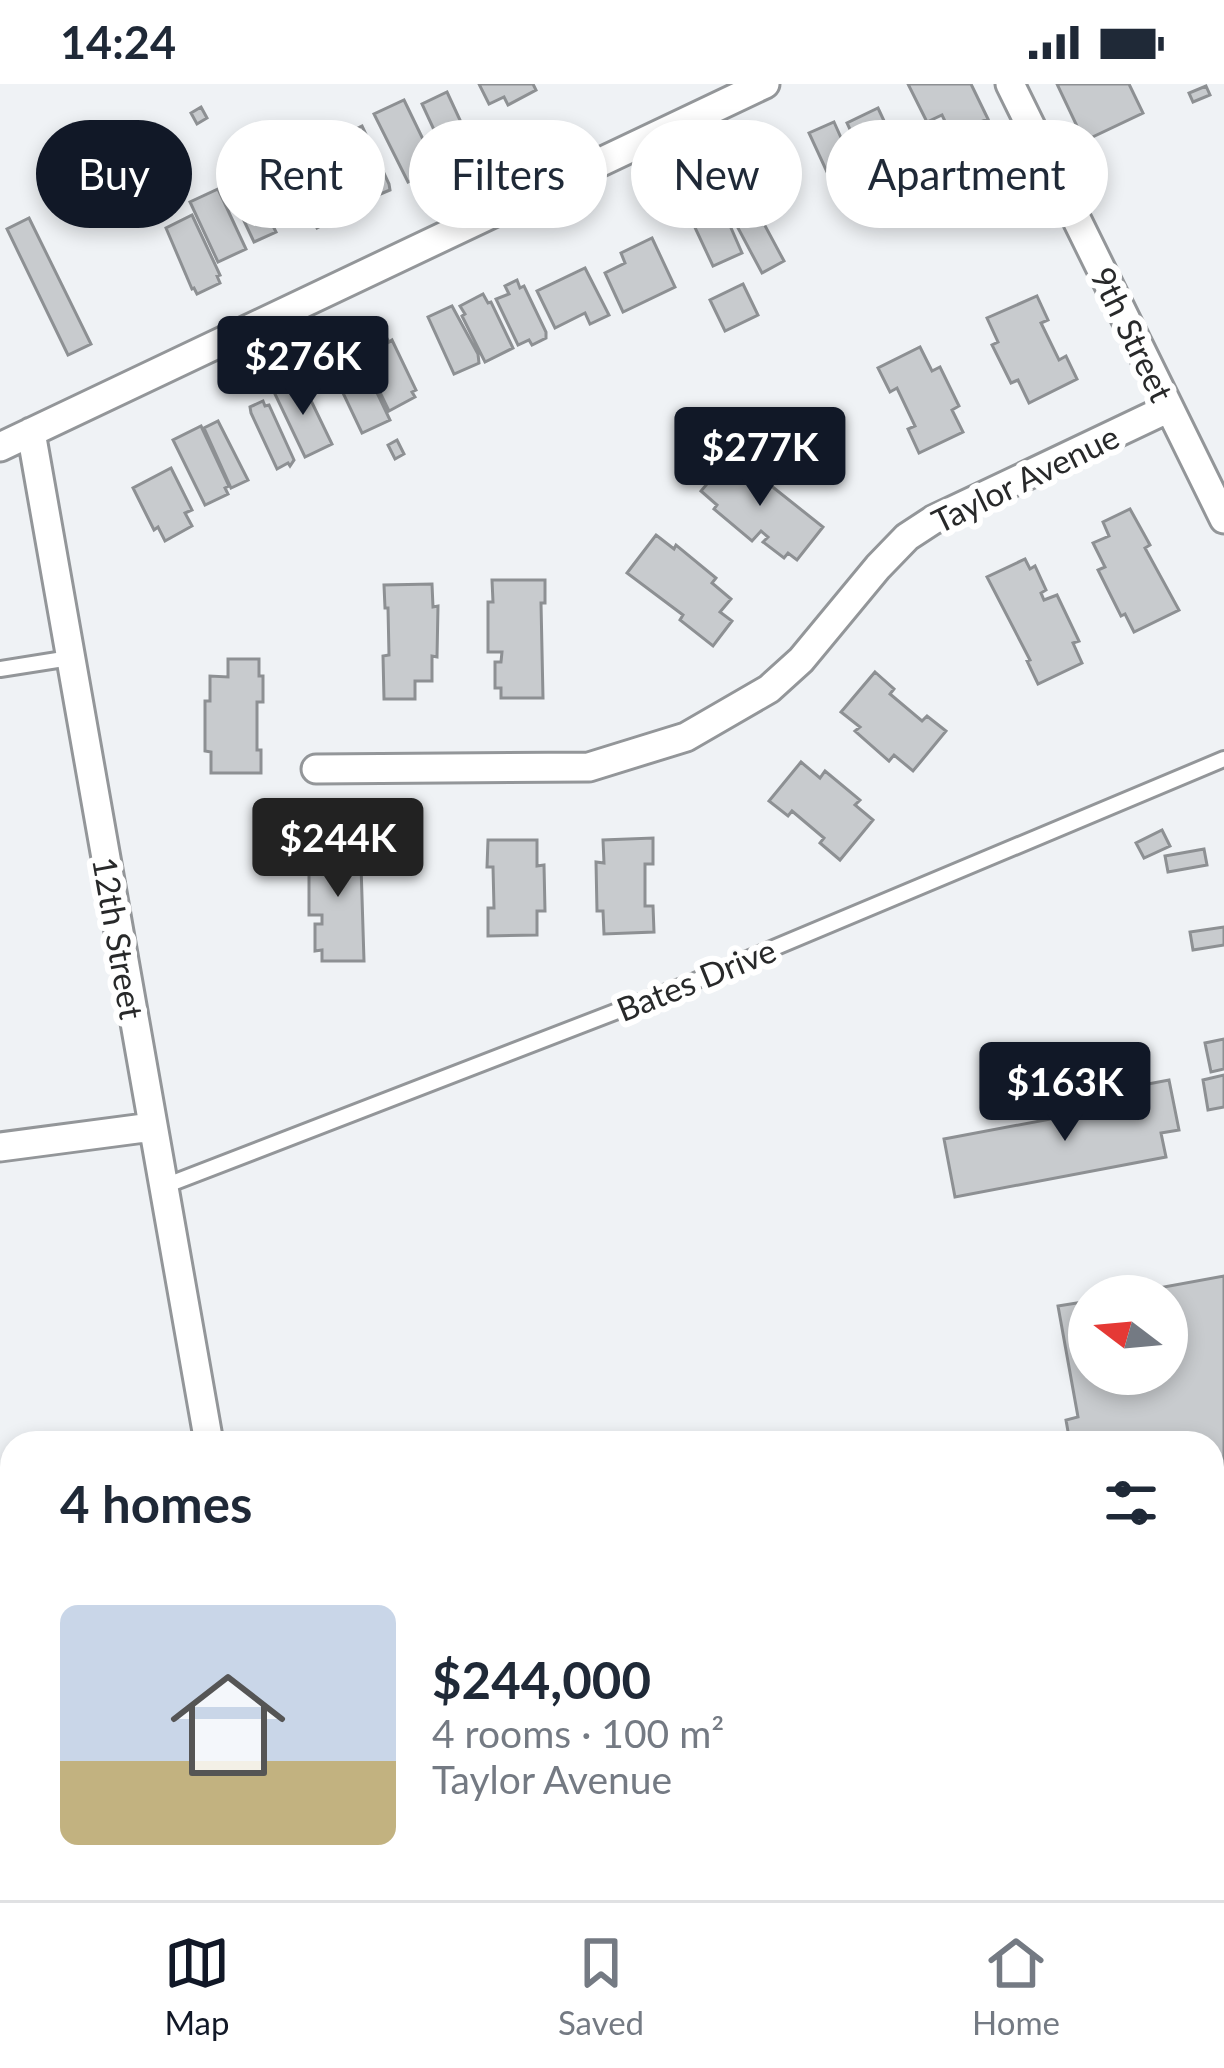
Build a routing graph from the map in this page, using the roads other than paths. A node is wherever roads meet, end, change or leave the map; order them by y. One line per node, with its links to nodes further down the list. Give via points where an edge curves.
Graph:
1 (765, 84): 4 (street)
2 (1010, 84): 3 (street, 9th Street)
3 (1169, 408): 6 (street, 9th Street); 10 (street, Taylor Avenue, via 907,537 769,689 686,737 589,766)
4 (31, 432): 5 (street); 7 (street, 12th Street)
5 (0, 447)
6 (1224, 519)
7 (70, 658): 8 (lane); 11 (street, 12th Street)
8 (0, 669)
9 (1224, 759): 13 (lane, Bates Drive, via 695,981)
10 (316, 769)
11 (152, 1127): 12 (street); 13 (street, 12th Street)
12 (0, 1147)
13 (162, 1187): 14 (street, 12th Street)
14 (207, 1431)

